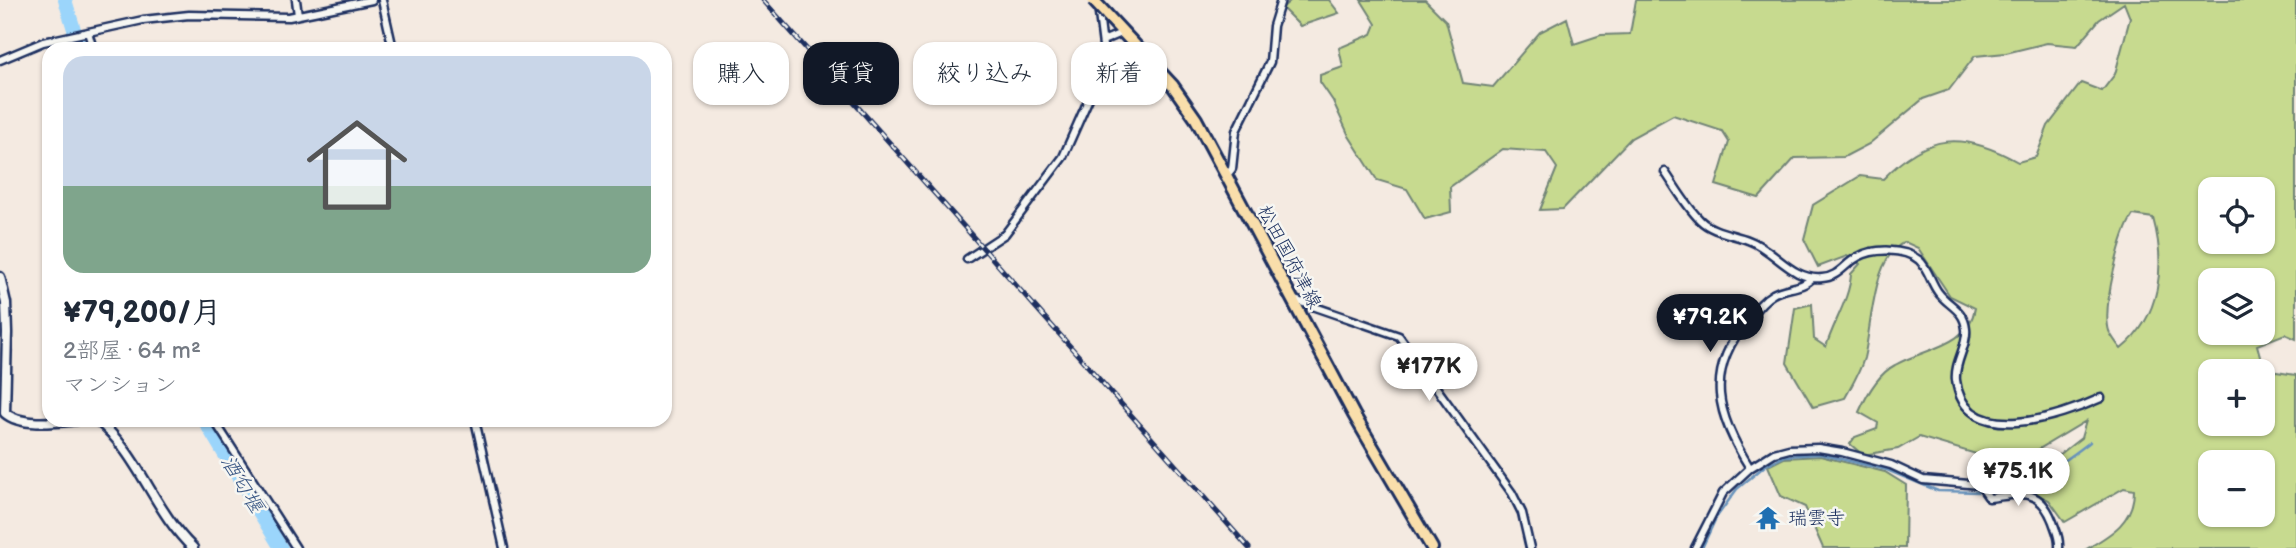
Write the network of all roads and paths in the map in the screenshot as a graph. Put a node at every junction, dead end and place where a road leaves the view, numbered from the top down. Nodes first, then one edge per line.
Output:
1 (296, 0) edge
2 (372, 0) edge
3 (382, 0) edge
4 (1096, 0) edge
5 (1281, 0) edge
6 (298, 16) junction
7 (88, 32) junction
8 (1124, 32) junction
9 (1105, 40) junction
10 (47, 42) edge
11 (91, 42) edge
12 (391, 42) edge
13 (42, 43) edge
14 (0, 60) edge
15 (1665, 173) dead end
16 (1226, 176) junction
17 (967, 259) dead end
18 (0, 277) edge
19 (1812, 278) junction
20 (1292, 299) junction
21 (2101, 398) dead end
22 (42, 421) edge
23 (105, 427) edge
24 (218, 427) edge
25 (477, 427) edge
26 (1749, 468) junction
27 (194, 548) edge
28 (296, 548) edge
29 (504, 548) edge
30 (1432, 548) edge
31 (1530, 548) edge
32 (1695, 548) edge
33 (2059, 548) edge

1 - 6 street
2 - 6 street
3 - 12 street
4 - 8 main road, 松田国府津線, bridge
4 - 9 street
5 - 16 street
6 - 7 street
7 - 10 street
7 - 11 street
8 - 9 street
8 - 16 main road, 松田国府津線
9 - 17 street
13 - 14 street
15 - 19 street
16 - 20 main road, 松田国府津線
18 - 22 street
19 - 21 street
19 - 26 street
20 - 30 main road, 松田国府津線
20 - 31 street
23 - 27 street
24 - 28 street
25 - 29 street
26 - 32 street
26 - 33 street

